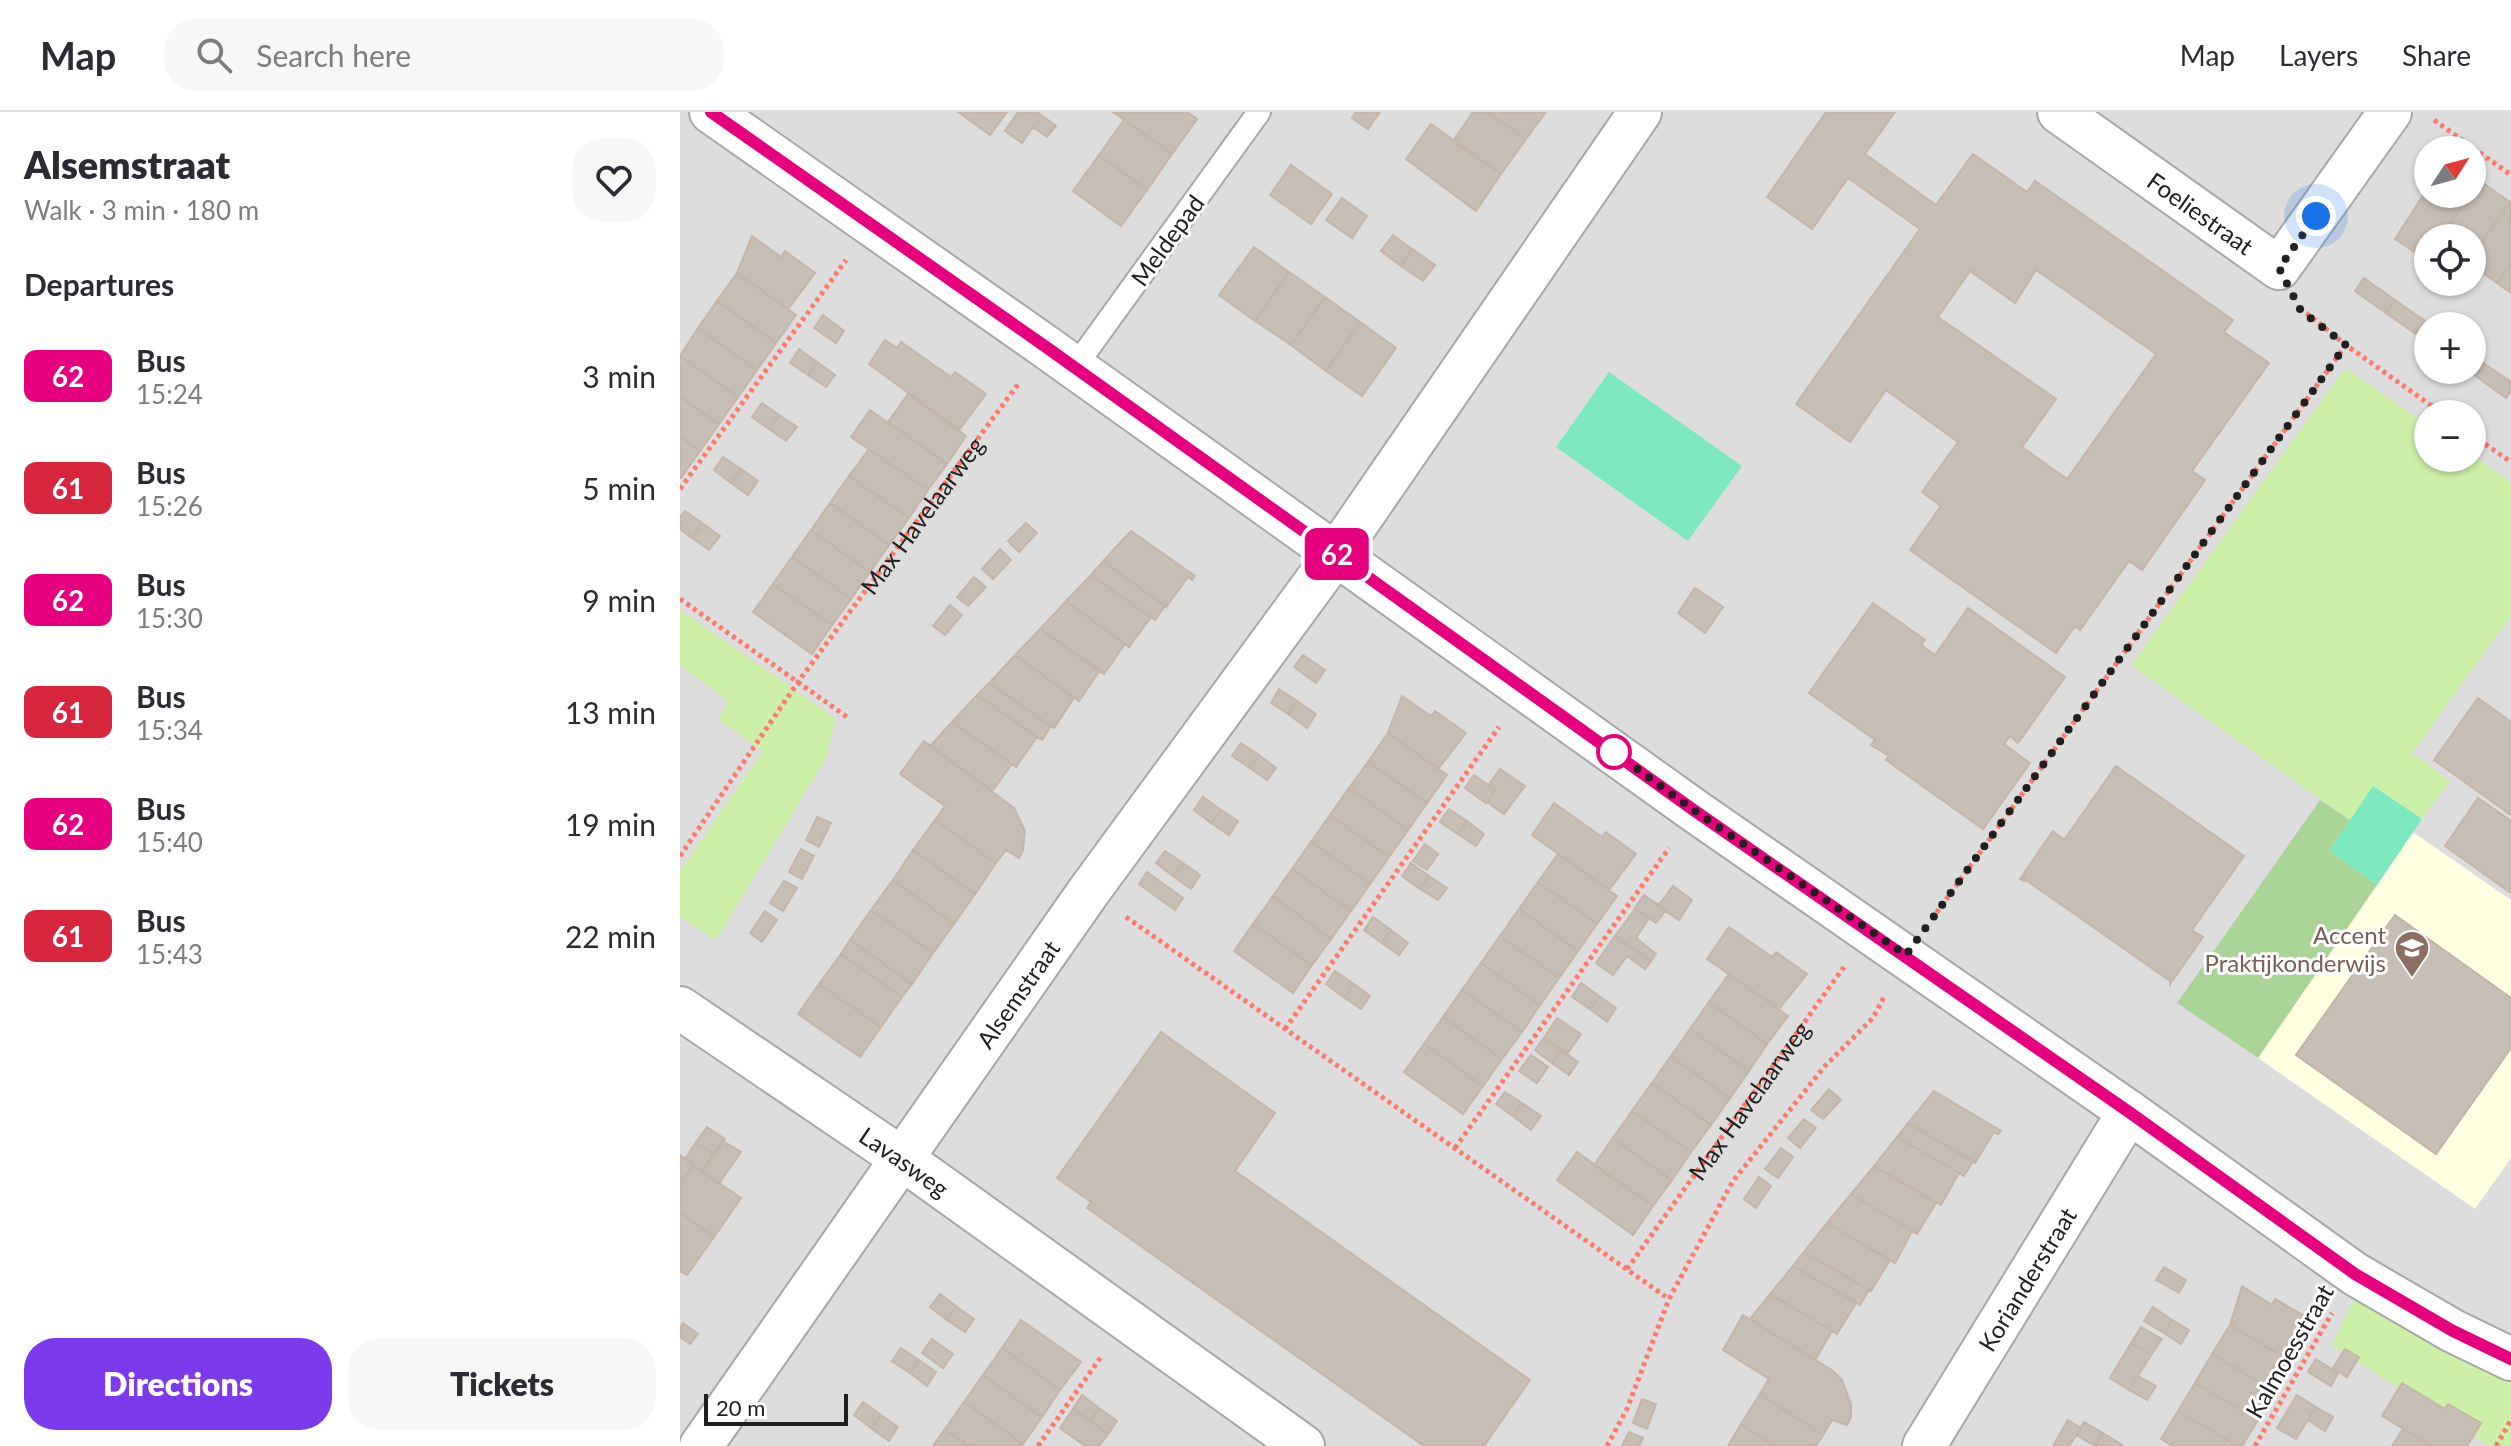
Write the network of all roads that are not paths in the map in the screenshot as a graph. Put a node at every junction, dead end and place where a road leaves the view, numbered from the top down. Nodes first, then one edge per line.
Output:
1 (711, 112) edge
2 (1259, 112) edge
3 (1640, 112) edge
4 (2059, 112) edge
5 (2390, 112) edge
6 (1060, 358) junction
7 (1336, 554) junction
8 (680, 1008) edge
9 (2129, 1112) junction
10 (901, 1158) junction
11 (2511, 1359) edge
12 (701, 1446) edge
13 (1303, 1446) edge
14 (1924, 1446) edge

1 - 6 street
2 - 6 lane, Meldepad
3 - 7 street, Alsemstraat
4 - 5 street, Foeliestraat
6 - 7 street
7 - 9 street
7 - 10 street, Alsemstraat
8 - 10 street, Lavasweg
9 - 11 street
9 - 14 street, Korianderstraat
10 - 12 street, Alsemstraat
10 - 13 street, Lavasweg

